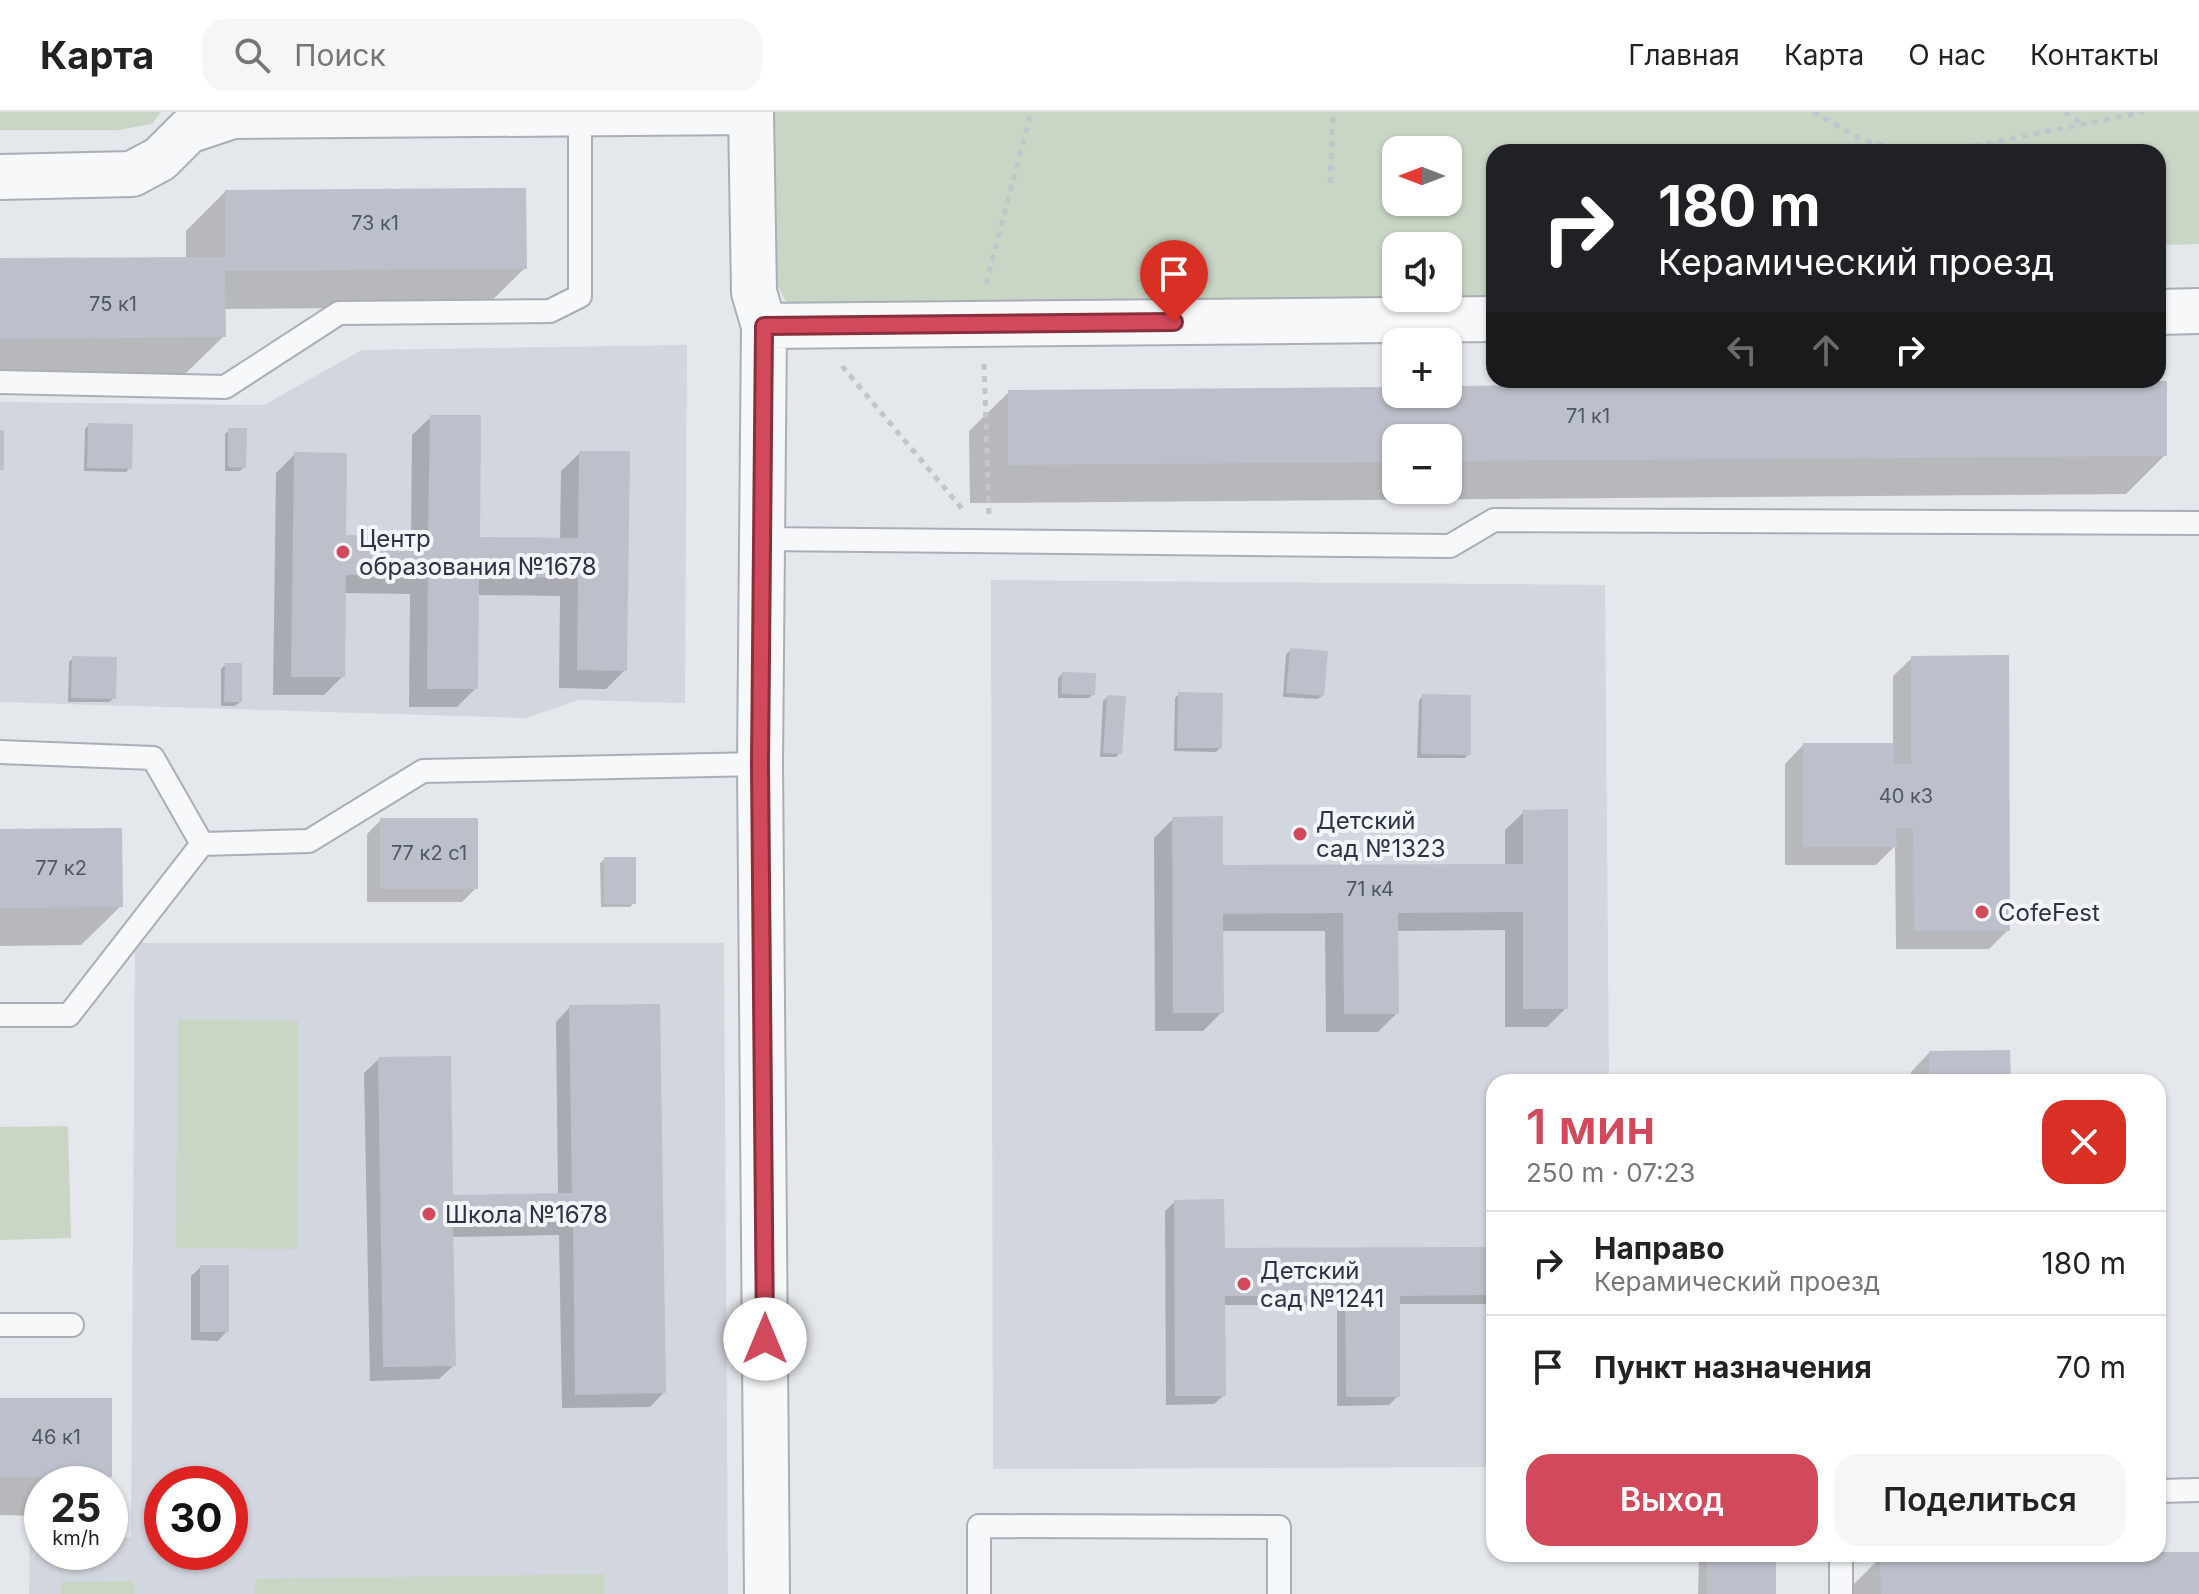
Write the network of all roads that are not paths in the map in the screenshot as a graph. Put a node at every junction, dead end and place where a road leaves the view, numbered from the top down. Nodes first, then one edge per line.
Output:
1 (751, 112) edge
2 (580, 114) edge
3 (0, 177) edge
4 (2199, 311) edge
5 (2166, 312) edge
6 (1486, 319) edge
7 (764, 326) junction
8 (0, 382) edge
9 (2199, 523) edge
10 (762, 539) junction
11 (0, 752) edge
12 (760, 764) junction
13 (202, 844) junction
14 (0, 1015) edge
15 (0, 1325) edge
16 (72, 1325) dead end
17 (2199, 1490) edge
18 (2166, 1491) edge
19 (1841, 1562) edge
20 (767, 1594) edge
21 (979, 1594) edge
22 (1279, 1594) edge
23 (1841, 1594) edge

1 - 2 street
1 - 7 street
2 - 3 street
2 - 8 lane
4 - 5 street
6 - 7 street
7 - 10 street
9 - 10 lane
10 - 12 street
11 - 13 lane
12 - 13 lane
12 - 20 street
13 - 14 lane
15 - 16 lane
17 - 18 lane
19 - 23 lane
21 - 22 lane

